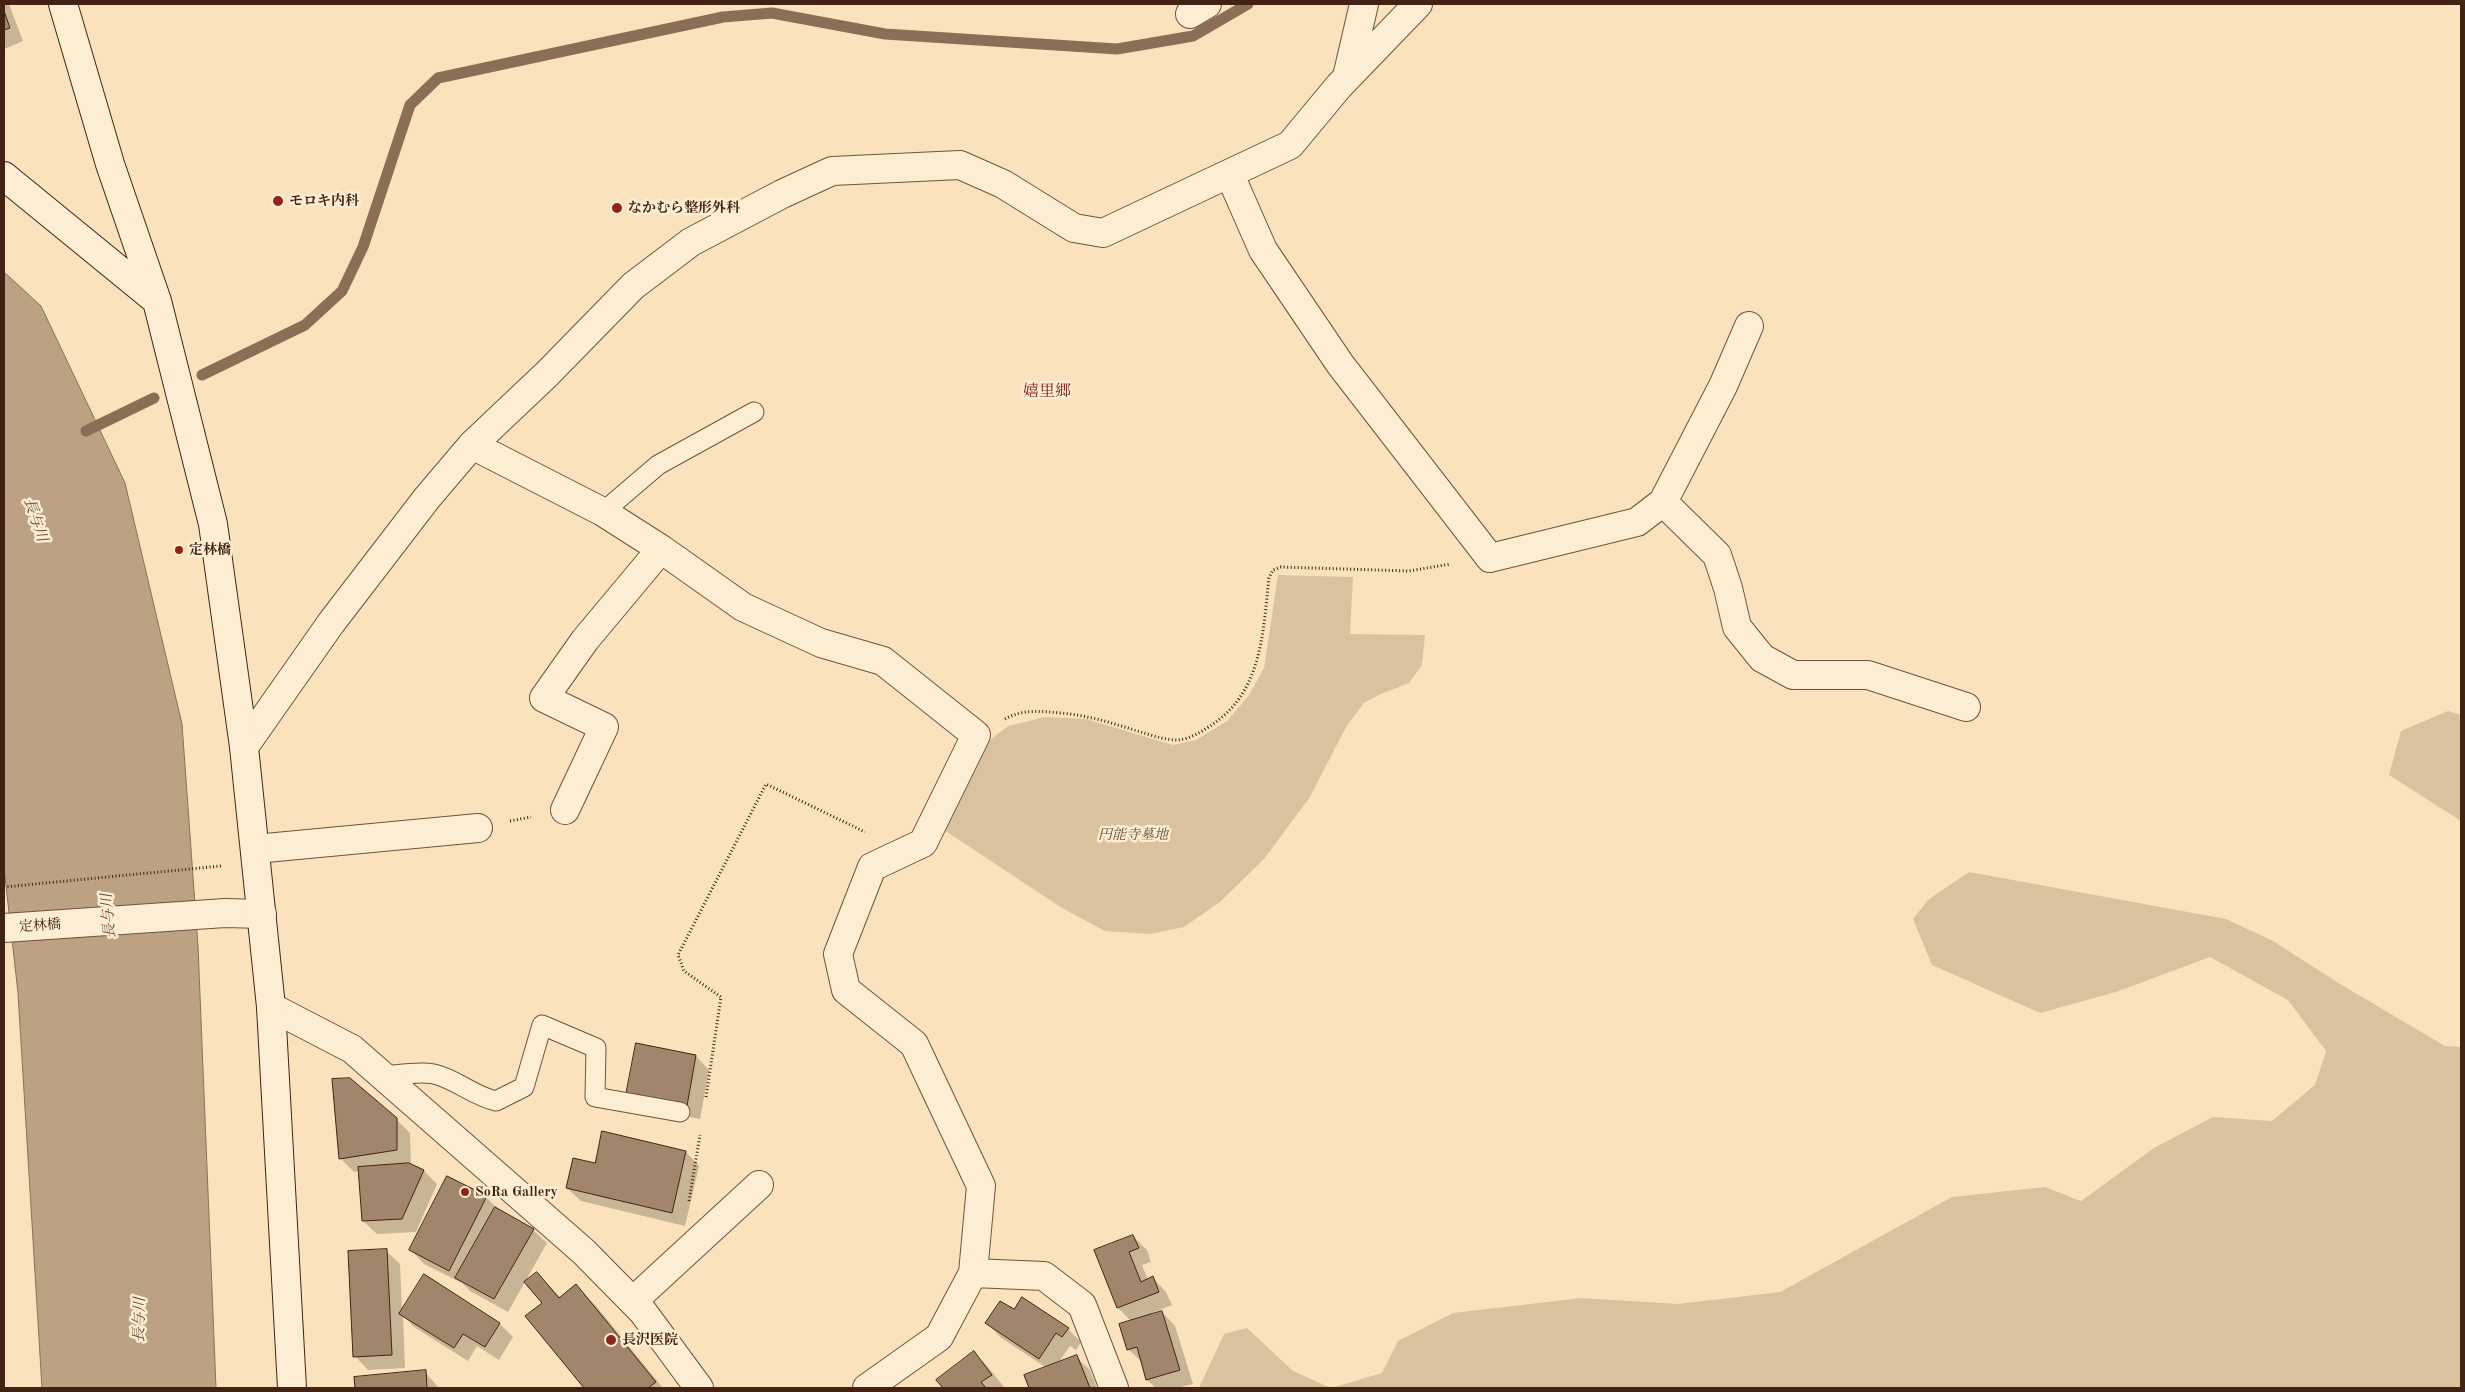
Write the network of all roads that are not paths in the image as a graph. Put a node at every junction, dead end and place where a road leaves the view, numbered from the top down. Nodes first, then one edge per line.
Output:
1 (1364, 4) edge
2 (1418, 4) edge
3 (69, 7) edge
4 (1346, 79) junction
5 (1230, 175) junction
6 (4, 176) edge
7 (157, 301) junction
8 (1749, 326) dead end
9 (754, 412) dead end
10 (472, 445) junction
11 (1663, 502) junction
12 (603, 512) junction
13 (661, 549) junction
14 (1966, 708) dead end
15 (244, 747) junction
16 (564, 810) road end
17 (478, 828) road end
18 (256, 856) junction
19 (262, 914) junction
20 (4, 928) edge
21 (271, 1007) junction
22 (382, 1076) junction
23 (680, 1112) dead end
24 (759, 1185) dead end
25 (973, 1274) junction
26 (633, 1301) junction
27 (292, 1388) edge
28 (699, 1388) edge
29 (867, 1388) edge
30 (1114, 1388) edge

1 - 4 street
2 - 4 street
3 - 7 street
4 - 5 street
5 - 10 street
5 - 11 street
6 - 7 street
7 - 15 street
8 - 11 street
9 - 12 lane
10 - 12 street
10 - 15 street
11 - 14 street
12 - 13 street
13 - 16 street
13 - 25 street
15 - 18 street
17 - 18 street
18 - 19 street
19 - 20 street, 定林橋
19 - 21 street
21 - 22 street
21 - 27 street
22 - 23 lane
22 - 26 street
24 - 26 street
25 - 29 street
25 - 30 street
26 - 28 street

